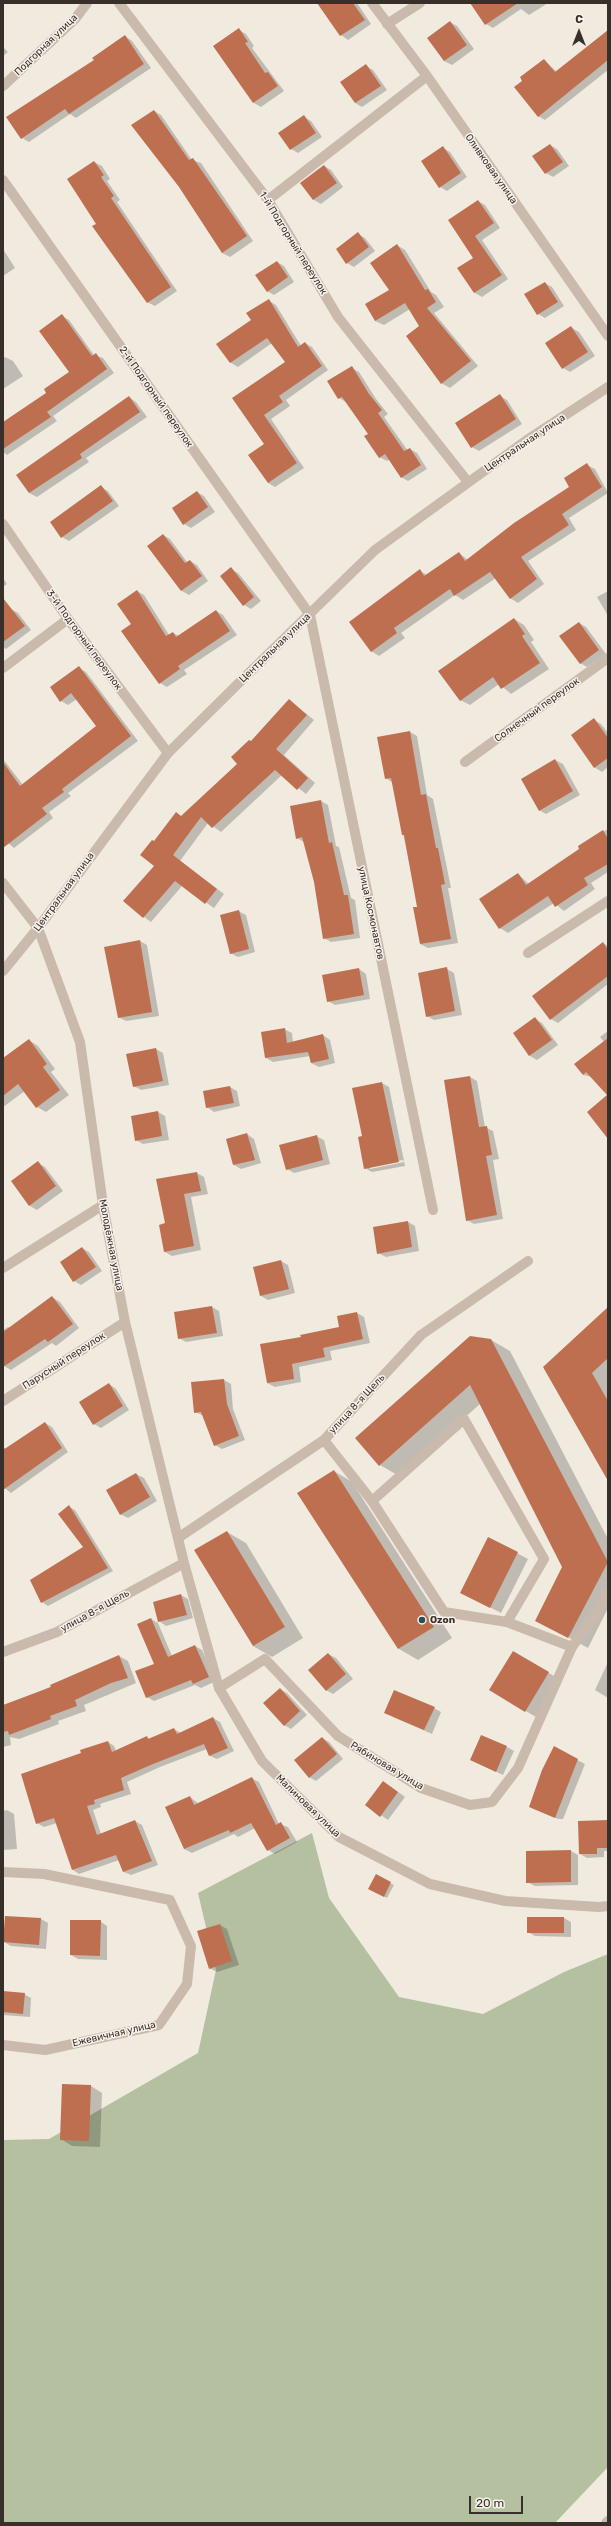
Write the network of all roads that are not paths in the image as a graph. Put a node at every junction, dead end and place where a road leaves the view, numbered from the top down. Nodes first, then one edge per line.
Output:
1 (87, 3) edge
2 (119, 3) edge
3 (372, 3) edge
4 (420, 3) edge
5 (387, 24) junction
6 (427, 76) junction
7 (3, 86) edge
8 (3, 180) edge
9 (268, 200) junction
10 (608, 336) edge
11 (608, 387) edge
12 (468, 482) junction
13 (3, 524) edge
14 (310, 615) junction
15 (68, 619) junction
16 (608, 658) edge
17 (3, 668) edge
18 (168, 753) junction
19 (465, 762) dead end
20 (3, 883) edge
21 (608, 901) edge
22 (38, 928) junction
23 (528, 953) dead end
24 (3, 970) edge
25 (103, 1205) junction
26 (433, 1210) dead end
27 (528, 1261) dead end
28 (3, 1268) edge
29 (125, 1322) junction
30 (3, 1401) edge
31 (324, 1440) junction
32 (372, 1501) junction
33 (178, 1538) junction
34 (184, 1563) junction
35 (608, 1592) edge
36 (507, 1622) junction
37 (572, 1647) junction
38 (3, 1652) edge
39 (219, 1688) junction
40 (3, 1872) edge
41 (608, 1906) edge
42 (3, 2045) edge

1 - 7 street, Подгорная улица
2 - 9 street, 1-й Подгорный переулок
3 - 5 street, Оливковая улица
4 - 5 street
5 - 6 street, Оливковая улица
6 - 9 street
6 - 10 street, Оливковая улица
8 - 14 street, 2-й Подгорный переулок
9 - 12 street, 1-й Подгорный переулок
11 - 12 street, Центральная улица
12 - 14 street, Центральная улица
13 - 15 street, 3-й Подгорный переулок
14 - 18 street, Центральная улица
14 - 26 street, улица Космонавтов
15 - 17 street
15 - 18 street, 3-й Подгорный переулок
16 - 19 street, Солнечный переулок
18 - 22 street, Центральная улица
20 - 22 street, Молодёжная улица
21 - 23 street
22 - 24 street, Центральная улица
22 - 25 street, Молодёжная улица
25 - 28 street
25 - 29 street, Молодёжная улица
27 - 31 street, улица 8-я Щель
29 - 30 street, Парусный переулок
29 - 33 street, Молодёжная улица
31 - 32 street
31 - 33 street, улица 8-я Щель
32 - 36 street
32 - 36 street
33 - 34 street, Молодёжная улица
34 - 38 street, улица 8-я Щель
34 - 39 street, Малиновая улица
35 - 37 street, Рябиновая улица
36 - 37 street
37 - 39 street, Рябиновая улица
39 - 41 street, Малиновая улица
40 - 42 street, Ежевичная улица

